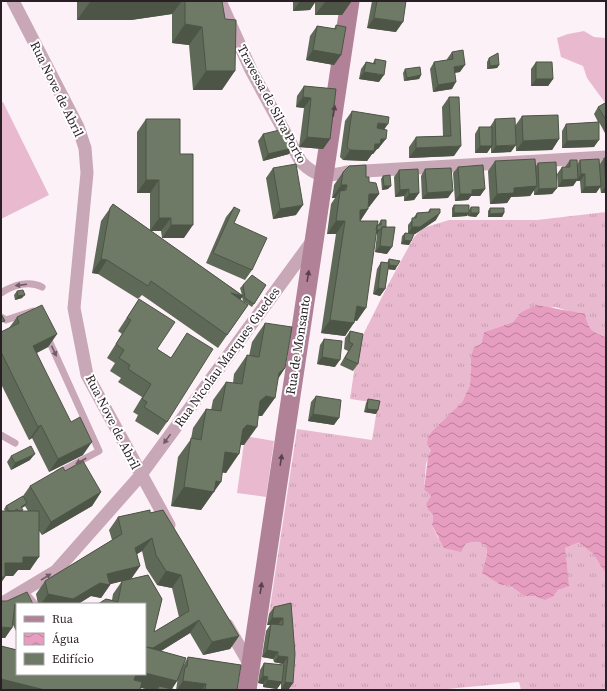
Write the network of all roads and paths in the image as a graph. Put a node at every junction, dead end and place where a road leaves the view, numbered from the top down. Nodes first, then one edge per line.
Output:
1 (12, 1) edge
2 (220, 1) edge
3 (350, 1) edge
4 (606, 157) edge
5 (323, 177) junction
6 (314, 238) junction
7 (42, 287) dead end
8 (1, 293) edge
9 (1, 317) edge
10 (38, 317) edge
11 (44, 332) edge
12 (1, 435) edge
13 (15, 443) dead end
14 (53, 476) edge
15 (140, 476) junction
16 (175, 536) edge
17 (24, 590) junction
18 (34, 603) edge
19 (1, 604) edge
20 (222, 617) edge
21 (250, 665) junction
22 (247, 690) edge

1 - 15 street, Rua Nove de Abril
2 - 5 street, Travessa de Silva Porto
5 -> 3 street, Rua de Monsanto
4 - 5 street
5 - 6 street, Rua de Monsanto
6 -> 15 street, Rua Nicolau Marques Guedes
21 -> 6 street, Rua de Monsanto
7 -> 8 lane
9 - 10 lane
11 -> 14 lane
12 - 13 lane
15 - 16 street, Rua Nove de Abril
17 -> 15 street, Rua Nicolau Marques Guedes
17 - 18 lane
17 - 19 street, Rua Nicolau Marques Guedes
20 - 21 street
21 - 22 street, Rua de Monsanto

